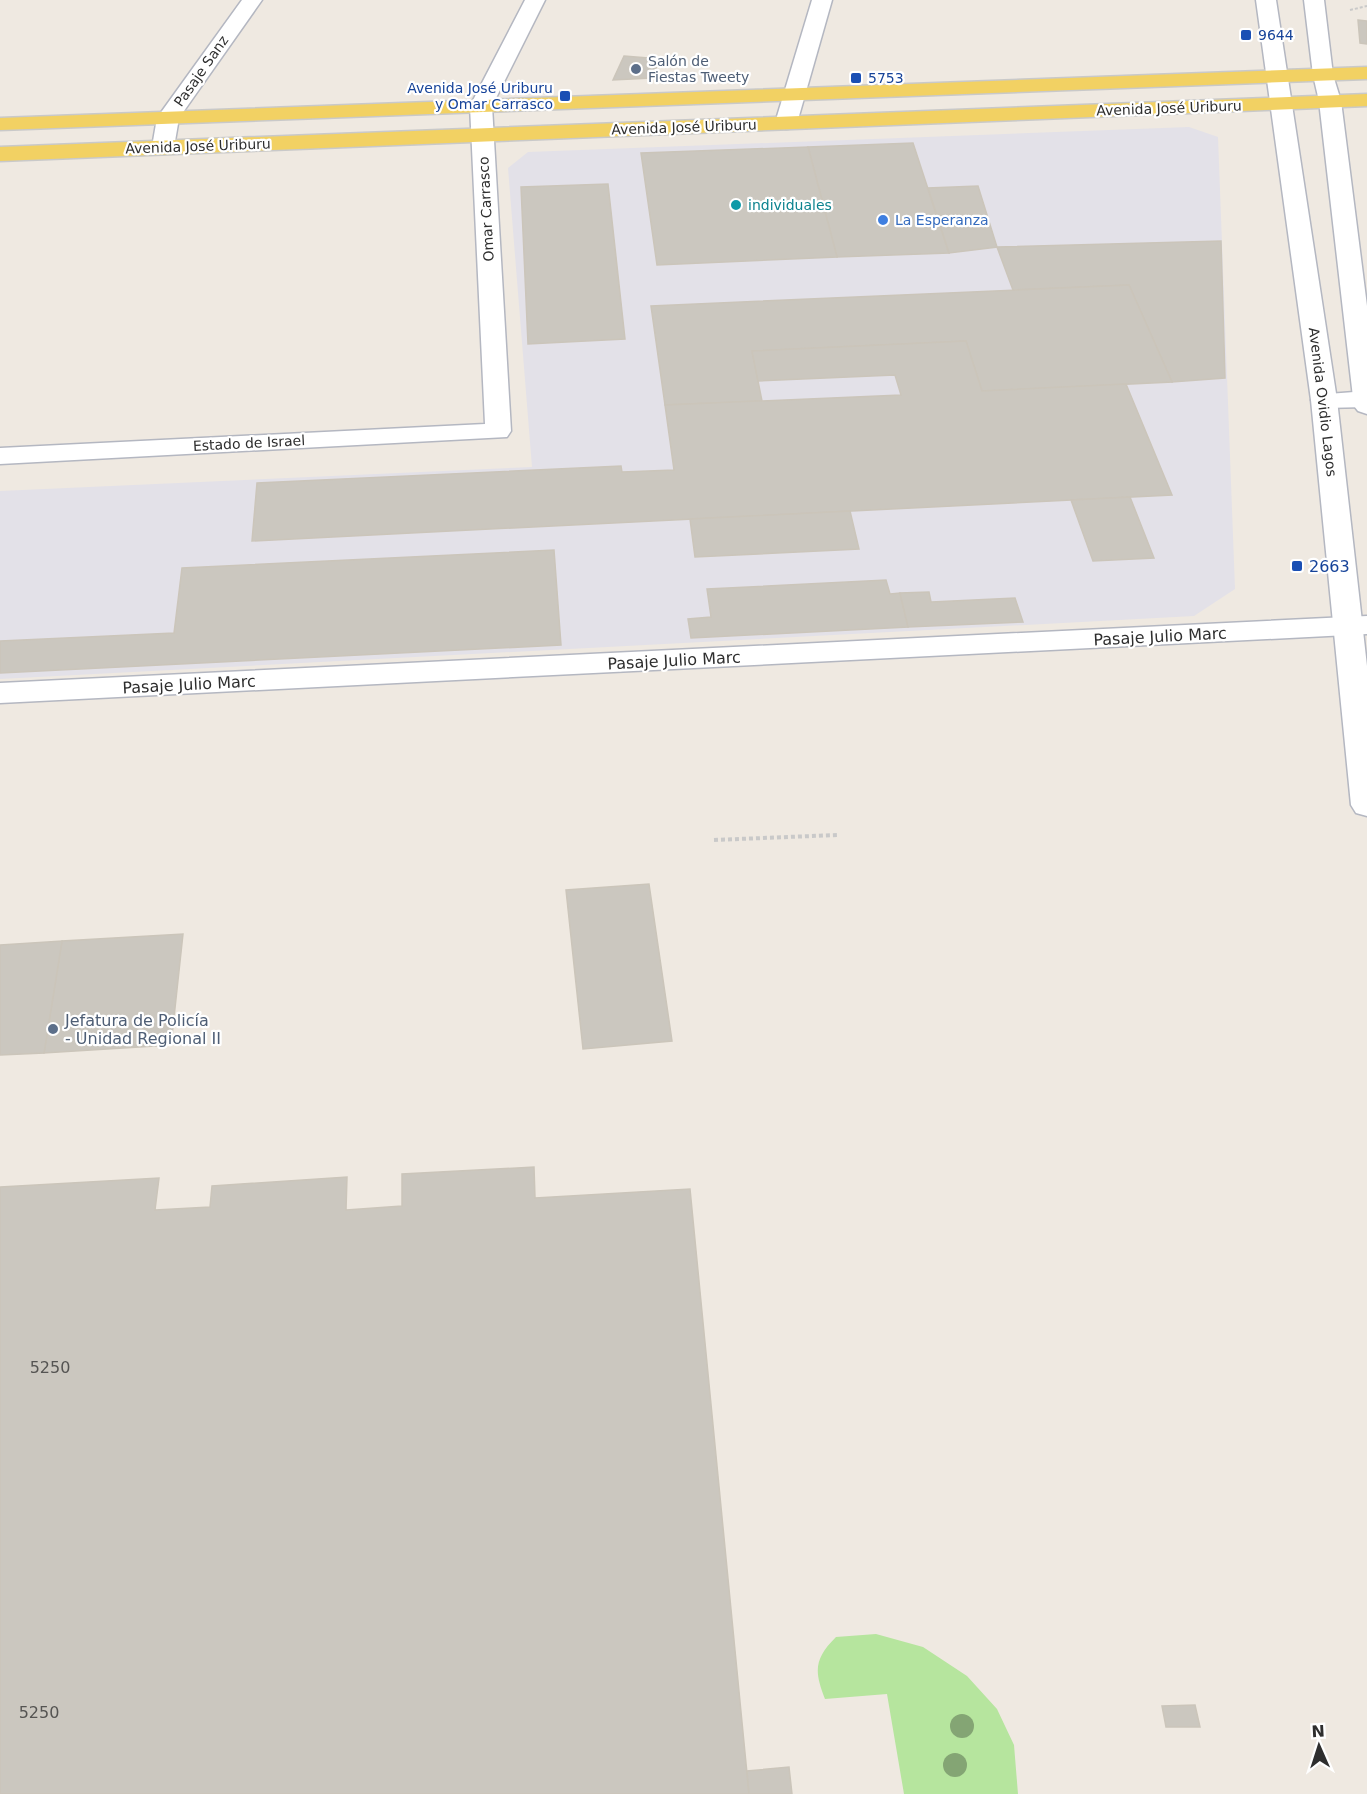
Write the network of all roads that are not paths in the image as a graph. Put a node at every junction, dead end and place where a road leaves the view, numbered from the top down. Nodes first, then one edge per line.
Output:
1 (252, 0) edge
2 (535, 0) edge
3 (822, 0) edge
4 (1266, 0) edge
5 (1314, 0) edge
6 (1367, 73) edge
7 (1323, 75) junction
8 (1277, 77) junction
9 (793, 95) junction
10 (1367, 100) edge
11 (1330, 101) junction
12 (1280, 103) junction
13 (481, 106) junction
14 (168, 118) junction
15 (786, 123) junction
16 (0, 124) edge
17 (482, 135) junction
18 (162, 147) junction
19 (0, 154) edge
20 (1324, 400) junction
21 (1367, 402) edge
22 (498, 431) joint
23 (0, 456) edge
24 (1358, 626) edge
25 (0, 693) edge
26 (1367, 806) edge

1 - 14 street, Pasaje Sanz
2 - 13 street, Omar Carrasco
3 - 9 street
4 - 8 street, Avenida Ovidio Lagos
5 - 7 street
6 - 7 main road, Avenida José Uriburu
7 - 8 main road, Avenida José Uriburu
7 - 11 street
8 - 9 main road, Avenida José Uriburu
8 - 12 street, Avenida Ovidio Lagos
9 - 13 main road, Avenida José Uriburu
9 - 15 street
10 - 11 main road, Avenida José Uriburu
11 - 12 main road, Avenida José Uriburu
11 - 21 street
12 - 15 main road, Avenida José Uriburu
12 - 20 street, Avenida Ovidio Lagos
13 - 14 main road, Avenida José Uriburu
13 - 17 street, Omar Carrasco
14 - 16 main road, Avenida José Uriburu
14 - 18 street, Pasaje Sanz
15 - 17 main road, Avenida José Uriburu
17 - 18 main road, Avenida José Uriburu
17 - 22 street, Omar Carrasco
18 - 19 main road, Avenida José Uriburu
20 - 21 street
20 - 24 street, Avenida Ovidio Lagos
22 - 23 street, Estado de Israel
24 - 25 street, Pasaje Julio Marc
24 - 26 street, Avenida Ovidio Lagos

